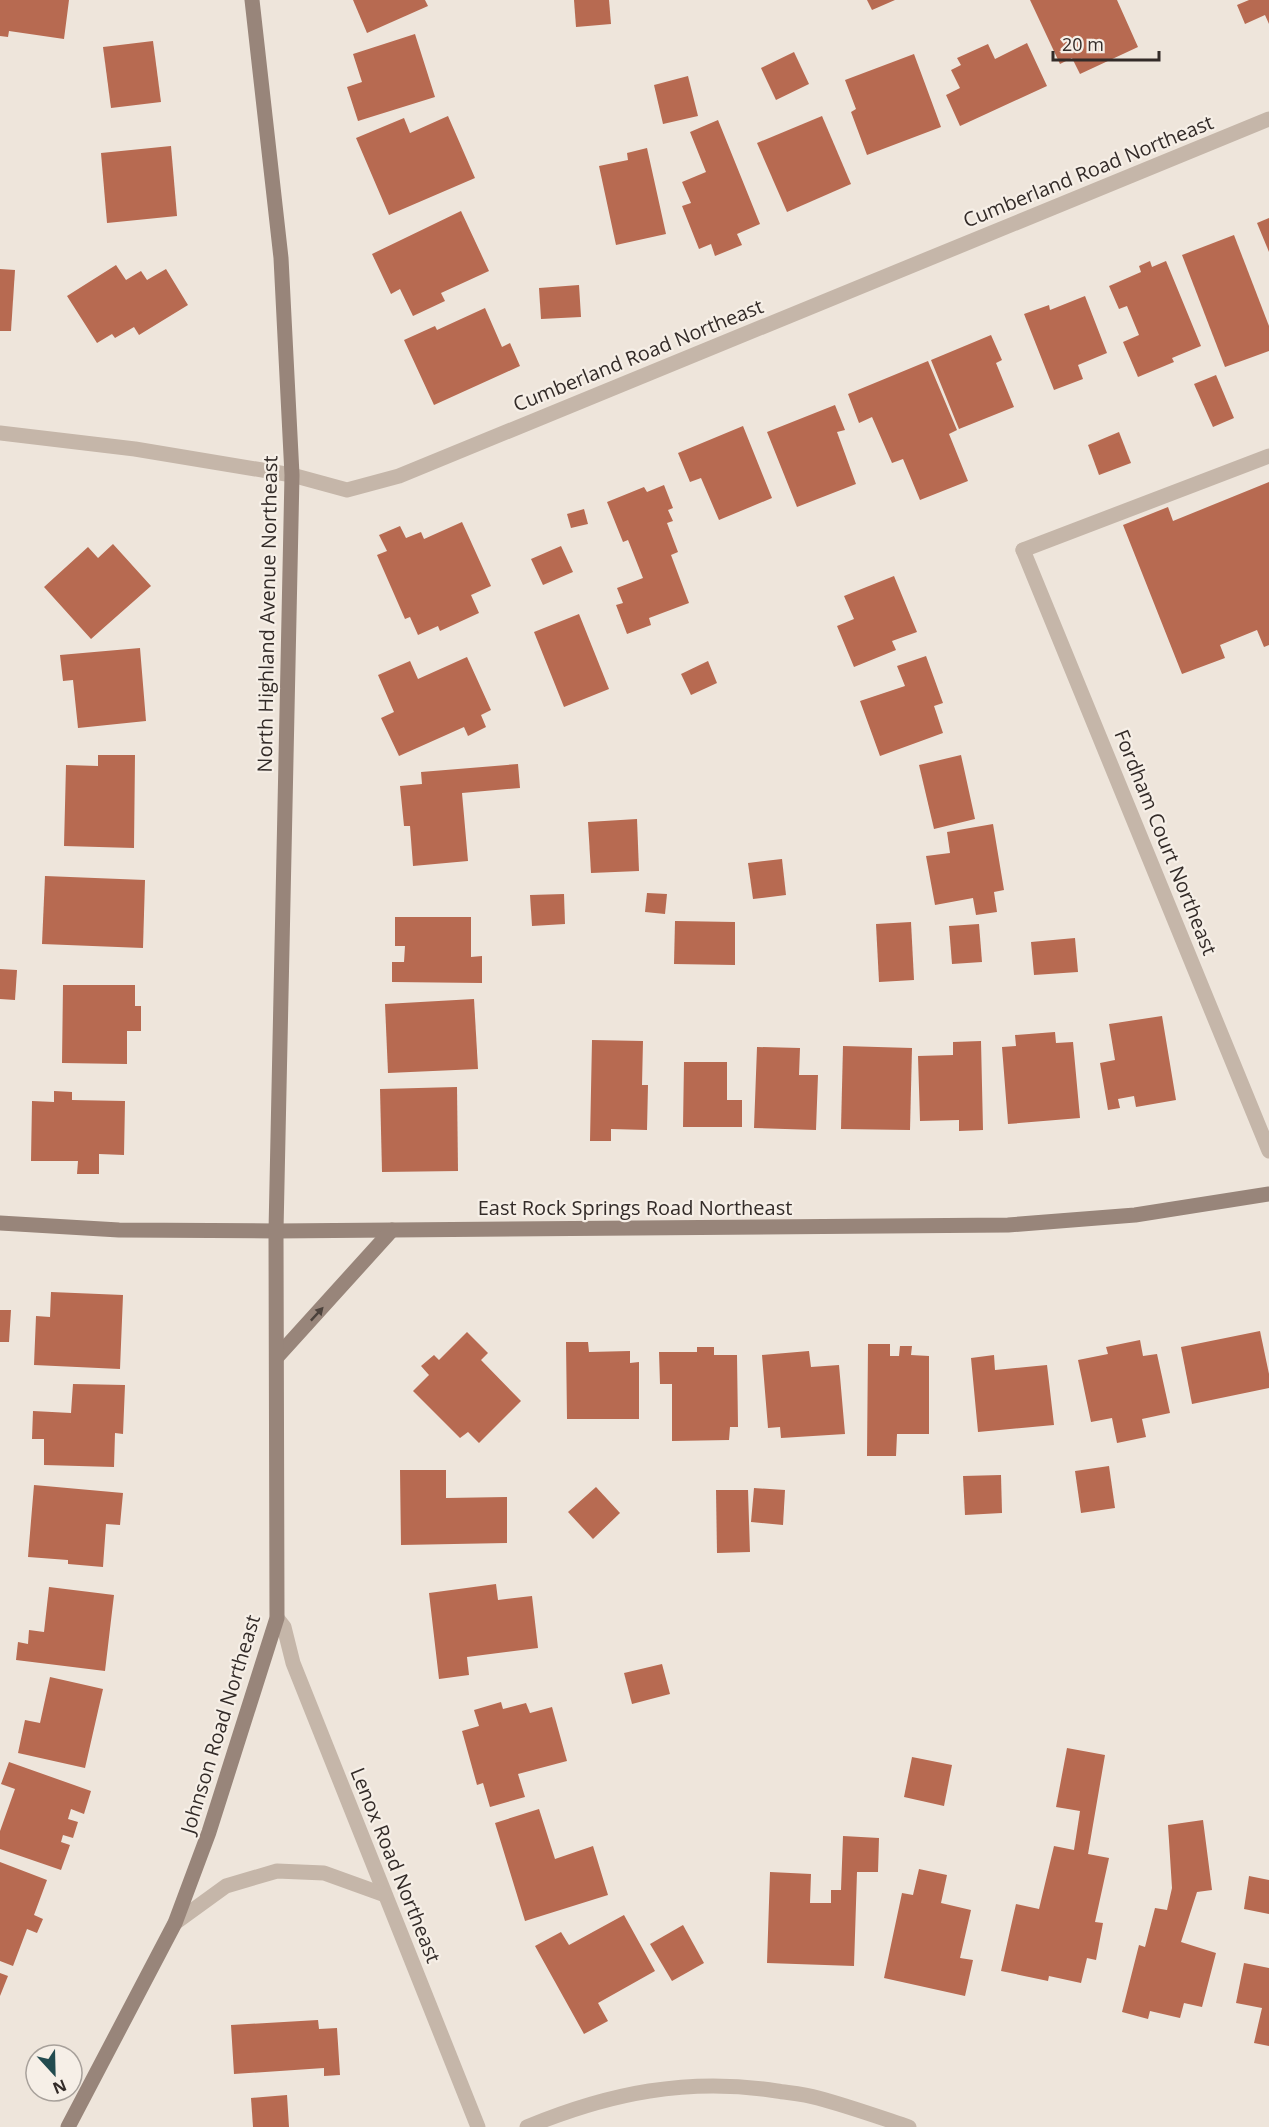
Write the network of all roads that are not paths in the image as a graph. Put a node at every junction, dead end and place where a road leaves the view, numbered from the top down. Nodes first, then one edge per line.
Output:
1 (252, 0) edge
2 (1269, 120) edge
3 (0, 433) edge
4 (1269, 456) edge
5 (292, 475) junction
6 (1269, 1151) edge
7 (1269, 1194) edge
8 (0, 1223) edge
9 (392, 1230) junction
10 (276, 1231) junction
11 (278, 1357) junction
12 (277, 1618) junction
13 (385, 1895) junction
14 (175, 1923) junction
15 (68, 2127) edge
16 (478, 2127) edge
17 (527, 2127) edge
18 (909, 2127) edge

1 - 5 street, North Highland Avenue Northeast
2 - 5 street, Cumberland Road Northeast
3 - 5 street, Cumberland Road Northeast
4 - 6 street, Fordham Court Northeast
5 - 10 street, North Highland Avenue Northeast
7 - 9 street, East Rock Springs Road Northeast
8 - 10 street, East Rock Springs Road Northeast
9 - 10 street, East Rock Springs Road Northeast
11 -> 9 street
10 - 11 street, Johnson Road Northeast
11 - 12 street, Johnson Road Northeast
12 - 13 street, Lenox Road Northeast
12 - 14 street, Johnson Road Northeast
13 - 14 street
13 - 16 street, Lenox Road Northeast
14 - 15 street, Johnson Road Northeast
17 - 18 street

